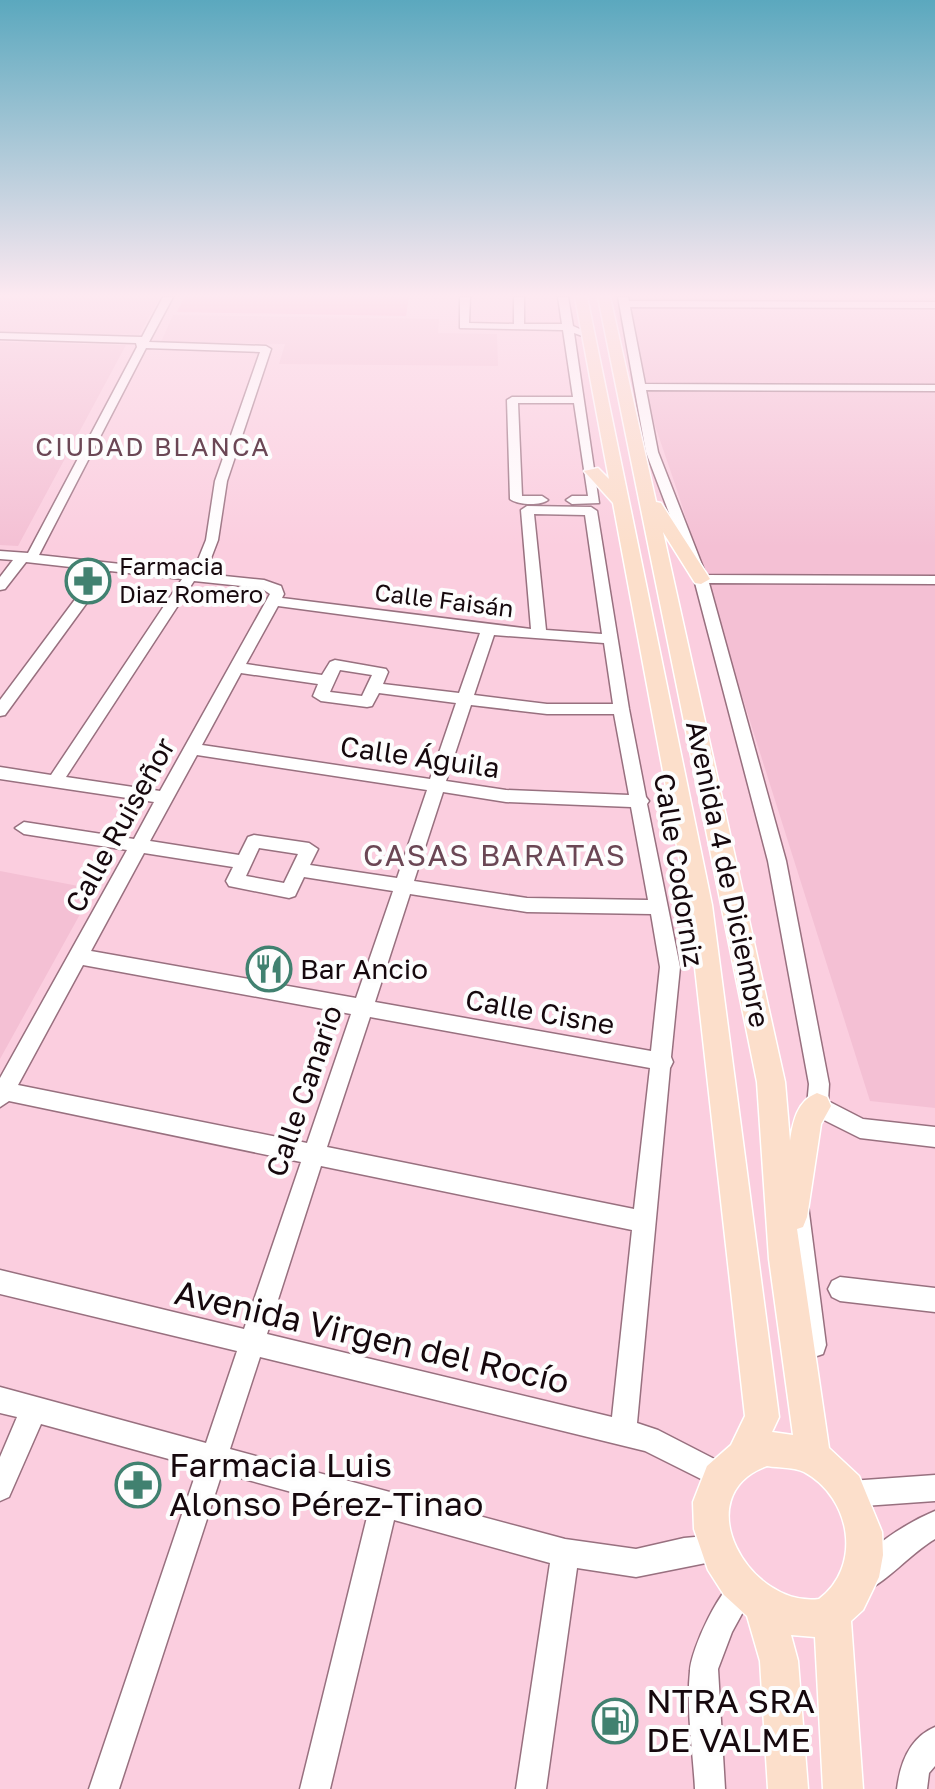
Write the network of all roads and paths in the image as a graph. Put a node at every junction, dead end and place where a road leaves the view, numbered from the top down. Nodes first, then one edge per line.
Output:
1 (121, 380) edge
2 (255, 380) edge
3 (576, 380) edge
4 (601, 380) edge
5 (616, 380) edge
6 (641, 380) edge
7 (642, 387) junction
8 (935, 388) edge
9 (580, 400) junction
10 (592, 471) junction
11 (633, 497) junction
12 (0, 555) edge
13 (28, 556) junction
14 (107, 566) junction
15 (194, 578) junction
16 (701, 579) junction
17 (935, 580) edge
18 (0, 586) edge
19 (274, 601) junction
20 (488, 630) junction
21 (539, 634) junction
22 (611, 639) junction
23 (237, 668) junction
24 (327, 680) junction
25 (374, 688) junction
26 (465, 699) junction
27 (621, 709) junction
28 (0, 711) edge
29 (193, 749) junction
30 (0, 773) edge
31 (55, 781) junction
32 (436, 786) junction
33 (165, 798) junction
34 (641, 801) junction
35 (24, 828) dead end
36 (138, 844) junction
37 (244, 862) junction
38 (299, 870) junction
39 (402, 888) junction
40 (660, 907) junction
41 (77, 956) junction
42 (361, 1008) junction
43 (663, 1062) junction
44 (2, 1094) edge
45 (817, 1106) junction
46 (935, 1137) edge
47 (312, 1156) junction
48 (796, 1194) junction
49 (644, 1222) junction
50 (784, 1259) junction
51 (0, 1282) edge
52 (840, 1289) dead end
53 (935, 1300) edge
54 (249, 1342) junction
55 (814, 1345) dead end
56 (0, 1400) edge
57 (34, 1409) junction
58 (623, 1432) junction
59 (813, 1457) junction
60 (214, 1458) junction
61 (733, 1464) junction
62 (0, 1488) edge
63 (935, 1488) edge
64 (850, 1494) junction
65 (384, 1504) junction
66 (935, 1524) edge
67 (716, 1549) junction
68 (565, 1553) junction
69 (859, 1582) junction
70 (753, 1599) junction
71 (832, 1612) junction
72 (935, 1742) edge
73 (104, 1789) edge
74 (315, 1789) edge
75 (531, 1789) edge
76 (710, 1789) edge
77 (788, 1789) edge
78 (843, 1789) edge
79 (912, 1789) edge

1 - 13 street
2 - 15 street
3 - 9 street
4 - 11 main road, Avenida 4 de Diciembre
5 - 11 main road, Avenida 4 de Diciembre
6 - 7 street
7 - 8 street
7 - 16 street
9 - 10 street
9 - 10 street
10 - 11 main road
11 - 16 main road
11 - 50 main road, Avenida 4 de Diciembre
11 - 61 main road, Avenida 4 de Diciembre
12 - 13 street
13 - 14 street
13 - 18 street
14 - 15 street
14 - 28 street
15 - 19 street
15 - 31 street
16 - 17 street
16 - 45 street
19 - 20 street, Calle Faisán
19 - 23 street, Calle Ruiseñor
20 - 21 street, Calle Faisán
20 - 26 street, Calle Canario
21 - 22 street, Calle Faisán
21 - 22 street, Calle Codorniz
22 - 27 street, Calle Codorniz
23 - 24 street
23 - 29 street, Calle Ruiseñor
24 - 25 street
24 - 25 street
25 - 26 street
26 - 27 street
26 - 32 street, Calle Canario
27 - 34 street, Calle Codorniz
29 - 32 street, Calle Águila
29 - 33 street, Calle Ruiseñor
30 - 31 street
31 - 33 street
32 - 34 street, Calle Águila
32 - 39 street, Calle Canario
33 - 36 street, Calle Ruiseñor
34 - 40 street, Calle Codorniz
35 - 36 street
36 - 37 street
36 - 41 street, Calle Ruiseñor
37 - 38 street
37 - 38 street
38 - 39 street
39 - 40 street
39 - 42 street, Calle Canario
40 - 43 street, Calle Codorniz
41 - 42 street, Calle Cisne
41 - 44 street, Calle Ruiseñor
42 - 43 street, Calle Cisne
42 - 47 street, Calle Canario
43 - 49 street, Calle Codorniz
44 - 47 street
45 - 46 street
45 - 48 main road
47 - 49 street
47 - 54 street, Calle Canario
48 - 50 main road
48 - 55 street
49 - 58 street, Calle Codorniz
50 - 59 main road, Avenida 4 de Diciembre
51 - 54 street, Avenida Virgen del Rocío
52 - 53 street
54 - 58 street, Avenida Virgen del Rocío
54 - 60 street, Calle Canario
56 - 57 street
57 - 60 street
57 - 62 street
58 - 61 street, Avenida Virgen del Rocío
59 - 61 main road
59 - 64 main road
60 - 65 street
60 - 73 street, Calle Canario
61 - 67 main road
63 - 64 street
64 - 69 main road
65 - 68 street
65 - 74 street
66 - 69 street
67 - 68 street
67 - 70 main road
68 - 75 street
69 - 71 main road
70 - 71 main road
70 - 76 street
70 - 77 main road
71 - 78 main road
72 - 79 street

